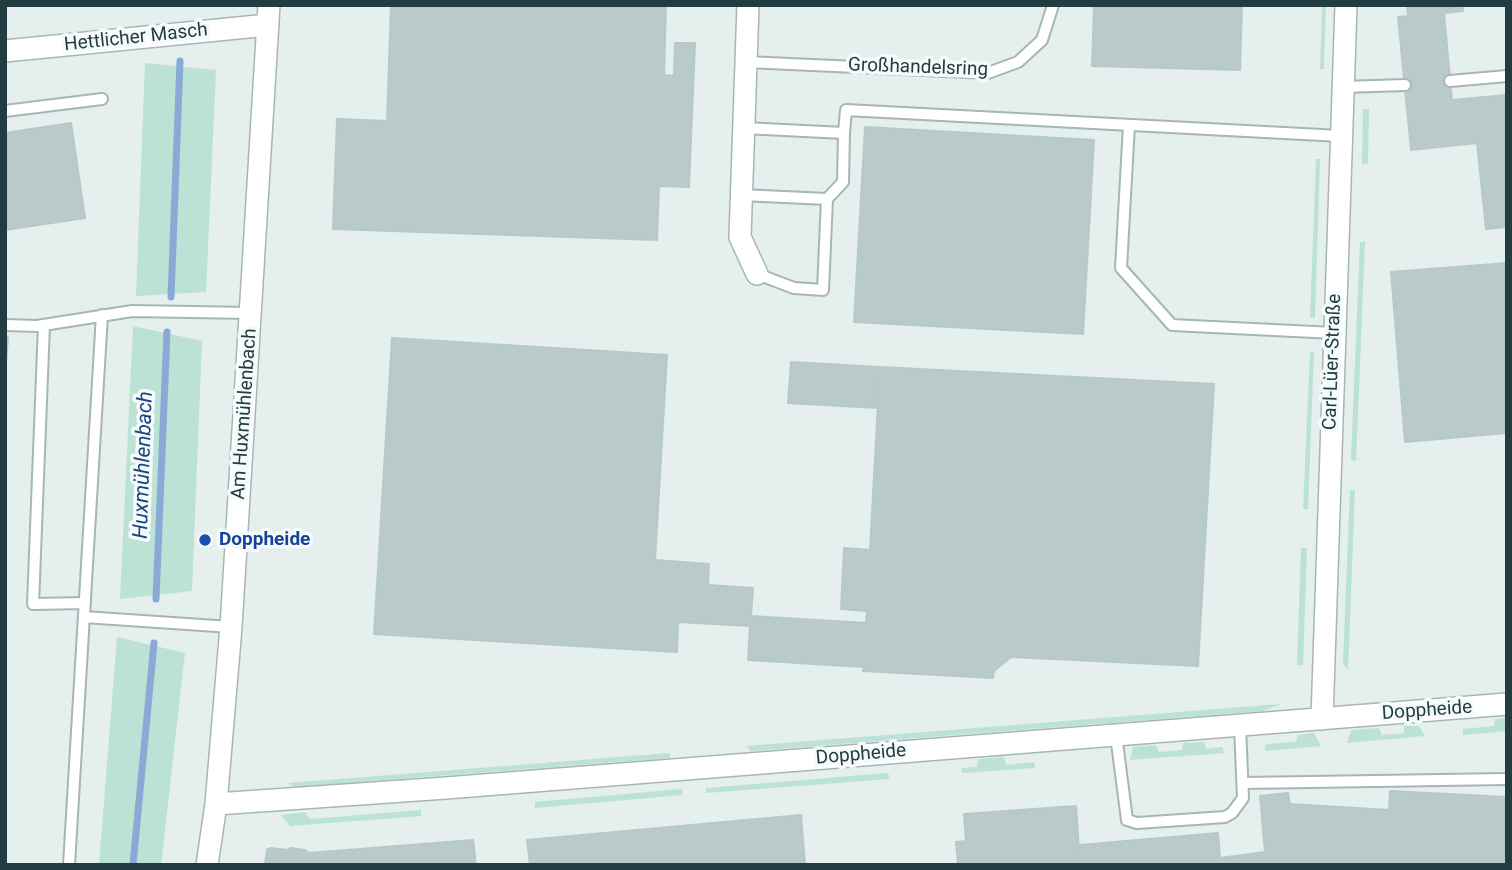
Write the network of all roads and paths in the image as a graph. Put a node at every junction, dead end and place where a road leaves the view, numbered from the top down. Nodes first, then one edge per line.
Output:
1 (748, 5) edge
2 (1053, 5) edge
3 (1346, 5) edge
4 (268, 15) edge
5 (5, 51) edge
6 (746, 62) junction
7 (1507, 76) edge
8 (1450, 81) dead end
9 (1405, 85) dead end
10 (1343, 87) junction
11 (102, 99) dead end
12 (5, 111) edge
13 (1129, 125) junction
14 (744, 128) junction
15 (844, 133) junction
16 (1341, 136) junction
17 (741, 195) junction
18 (827, 199) junction
19 (757, 274) joint
20 (251, 313) junction
21 (102, 316) junction
22 (5, 324) edge
23 (44, 325) junction
24 (1334, 333) junction
25 (85, 603) junction
26 (84, 617) junction
27 (231, 627) junction
28 (1507, 705) edge
29 (1322, 719) junction
30 (1240, 726) junction
31 (1116, 735) junction
32 (1507, 779) edge
33 (1243, 783) junction
34 (216, 804) junction
35 (69, 865) edge
36 (207, 865) edge

1 - 6 street
2 - 6 lane, Großhandelsring
3 - 10 street, Carl-Lüer-Straße
4 - 5 street, Hettlicher Masch
4 - 20 street, Am Huxmühlenbach
6 - 14 street
7 - 8 lane
9 - 10 lane
10 - 16 street, Carl-Lüer-Straße
11 - 12 lane
13 - 15 lane
13 - 16 lane
13 - 24 lane
14 - 15 lane
14 - 17 street
15 - 18 lane
16 - 24 street, Carl-Lüer-Straße
17 - 18 lane
17 - 19 street
18 - 19 lane
20 - 21 lane
20 - 27 street, Am Huxmühlenbach
21 - 23 lane
21 - 25 lane
22 - 23 lane
23 - 25 lane
24 - 29 street, Carl-Lüer-Straße
25 - 26 lane
26 - 27 lane
26 - 35 lane
27 - 34 street, Am Huxmühlenbach
28 - 29 street, Doppheide
29 - 30 street, Doppheide
30 - 31 street, Doppheide
30 - 33 lane
31 - 33 lane
31 - 34 street, Doppheide
32 - 33 lane
34 - 36 street, Am Huxmühlenbach

